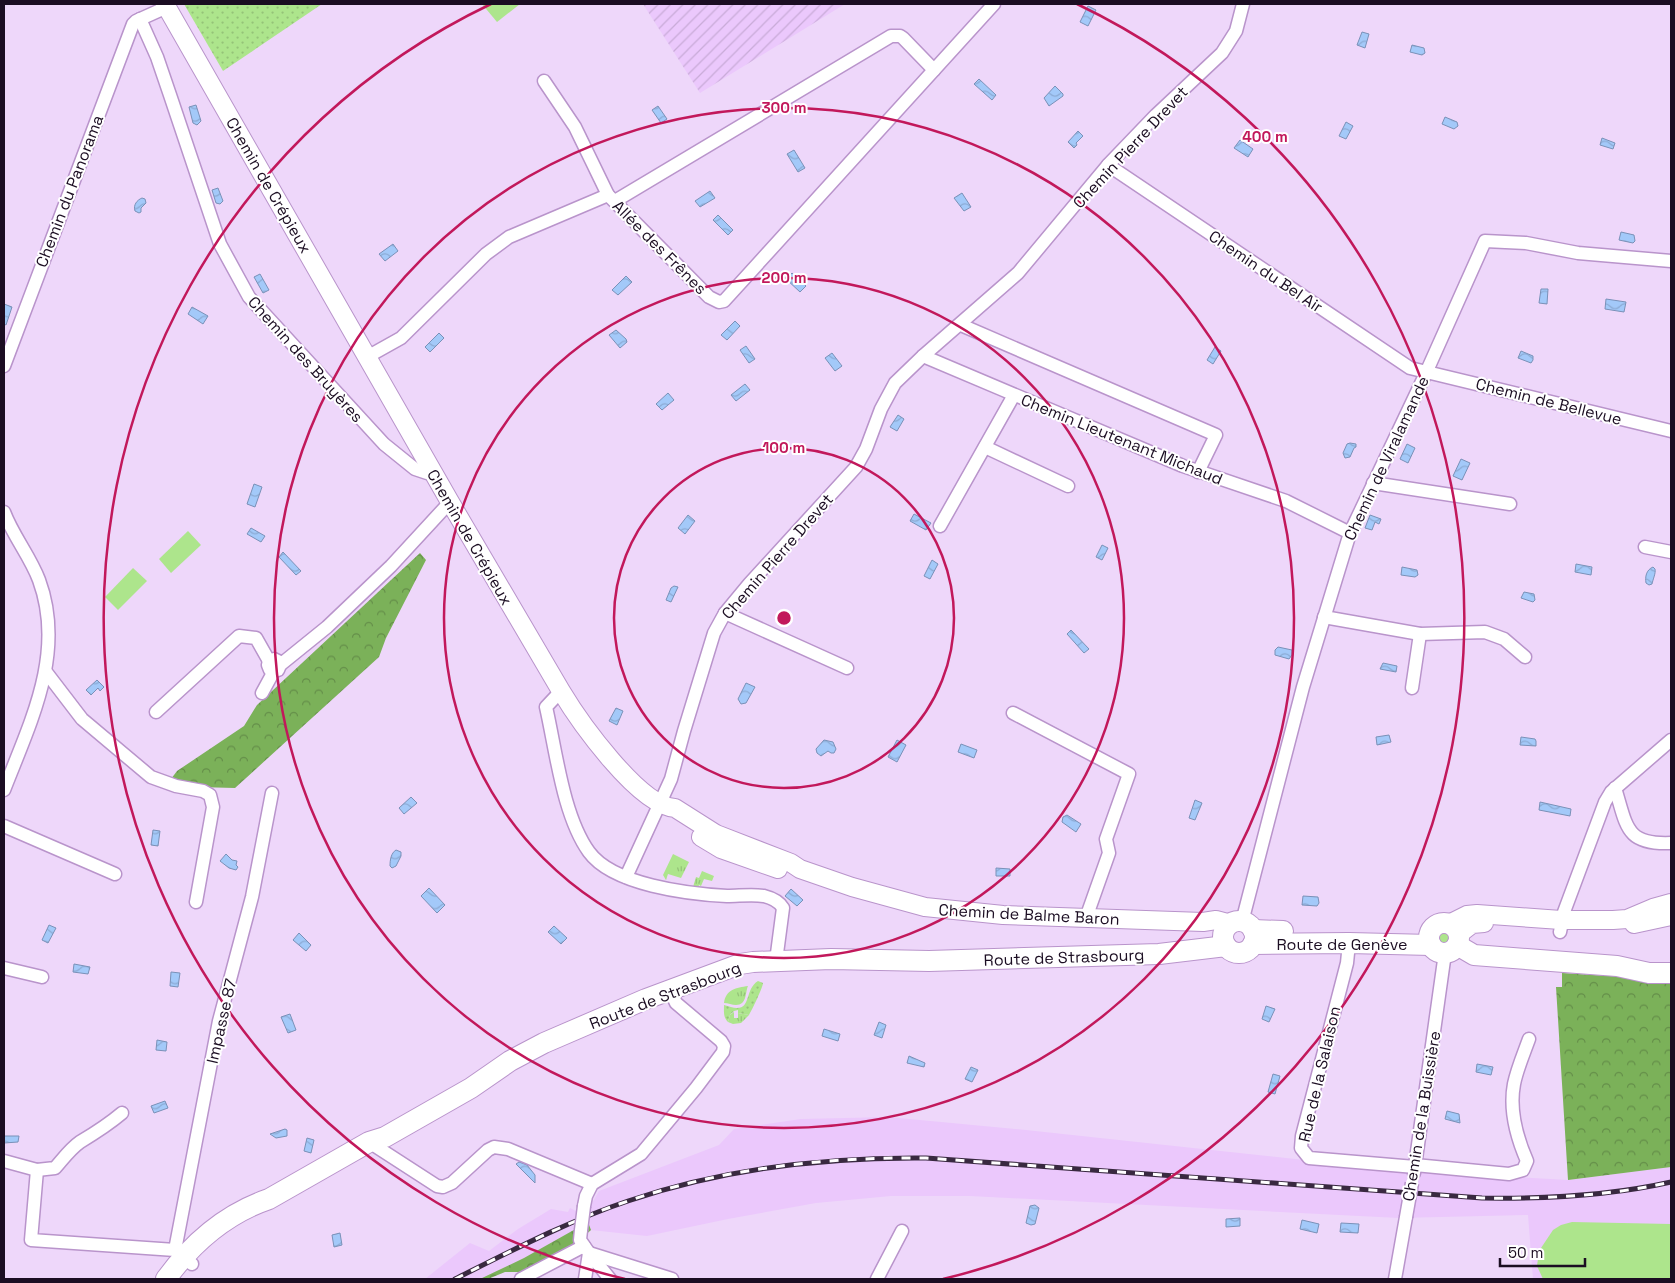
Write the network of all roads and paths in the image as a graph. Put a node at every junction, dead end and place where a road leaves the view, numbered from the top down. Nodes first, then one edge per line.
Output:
1 (994, 4) edge
2 (1243, 4) edge
3 (166, 5) edge
4 (140, 19) junction
5 (934, 70) junction
6 (544, 81) dead end
7 (1108, 165) junction
8 (611, 198) junction
9 (1671, 261) edge
10 (961, 324) junction
11 (923, 356) junction
12 (368, 357) junction
13 (4, 366) edge
14 (1426, 373) junction
15 (1014, 395) junction
16 (1671, 431) edge
17 (985, 447) junction
18 (432, 471) junction
19 (1198, 472) junction
20 (1373, 484) junction
21 (1068, 486) dead end
22 (450, 502) junction
23 (1510, 504) dead end
24 (4, 512) edge
25 (940, 526) dead end
26 (1350, 533) junction
27 (1646, 547) dead end
28 (1671, 552) edge
29 (725, 613) junction
30 (1324, 617) junction
31 (1420, 634) junction
32 (1525, 657) dead end
33 (275, 666) junction
34 (847, 668) dead end
35 (46, 672) junction
36 (1412, 688) dead end
37 (561, 691) junction
38 (262, 693) dead end
39 (156, 712) dead end
40 (1013, 713) dead end
41 (1671, 740) edge
42 (1615, 788) junction
43 (4, 790) edge
44 (272, 793) dead end
45 (664, 805) junction
46 (4, 826) edge
47 (1671, 843) edge
48 (115, 874) dead end
49 (626, 877) junction
50 (196, 902) dead end
51 (1671, 903) edge
52 (1671, 916) edge
53 (1086, 918) junction
54 (1561, 926) junction
55 (1238, 933) junction
56 (1445, 939) junction
57 (1349, 943) junction
58 (776, 961) junction
59 (1671, 963) edge
60 (1617, 966) junction
61 (4, 968) edge
62 (1671, 974) edge
63 (42, 977) dead end
64 (670, 990) junction
65 (1529, 1039) dead end
66 (122, 1113) dead end
67 (369, 1142) junction
68 (4, 1161) edge
69 (1415, 1166) junction
70 (37, 1170) junction
71 (592, 1184) junction
72 (902, 1231) dead end
73 (587, 1249) junction
74 (182, 1262) edge
75 (166, 1279) edge
76 (521, 1279) edge
77 (585, 1279) edge
78 (610, 1279) edge
79 (672, 1279) edge
80 (877, 1279) edge
81 (1396, 1279) edge

1 - 5 street, Allée des Frênes
2 - 7 street, Chemin Pierre Drevet
3 - 4 street
3 - 12 street, Chemin de Crépieux
4 - 13 street, Chemin du Panorama
4 - 18 street, Chemin des Bruyères
5 - 8 street
5 - 8 street, Allée des Frênes
6 - 8 street
7 - 10 street, Chemin Pierre Drevet
7 - 14 street, Chemin du Bel Air
8 - 12 street, Allée des Frênes
9 - 14 street, Chemin de Viralamande
10 - 11 street, Chemin Pierre Drevet
10 - 19 street
11 - 15 street, Chemin Lieutenant Michaud
11 - 29 street, Chemin Pierre Drevet
12 - 18 street, Chemin de Crépieux
14 - 16 street, Chemin de Bellevue
14 - 20 street, Chemin de Viralamande
15 - 17 street
15 - 19 street, Chemin Lieutenant Michaud
17 - 21 street
17 - 25 street
18 - 22 street, Chemin de Crépieux
19 - 26 street, Chemin Lieutenant Michaud
20 - 23 street
20 - 26 street, Chemin de Viralamande
22 - 33 street
22 - 37 street, Chemin de Crépieux
24 - 35 street
26 - 30 street, Chemin de Viralamande
27 - 28 street
29 - 34 street
29 - 45 street, Chemin Pierre Drevet
30 - 31 street
30 - 55 street, Chemin de Viralamande
31 - 32 street
31 - 36 street
33 - 38 street
33 - 39 street
35 - 43 street
35 - 50 street
37 - 45 street, Chemin de Balme Baron
37 - 49 street
40 - 53 street
41 - 42 street
42 - 47 street
42 - 54 street
44 - 74 street, Impasse 87
45 - 49 street, Chemin Pierre Drevet
45 - 53 street, Chemin de Balme Baron
46 - 48 street
49 - 58 street
51 - 54 street
52 - 54 street
53 - 55 street, Chemin de Balme Baron
54 - 56 street
55 - 56 main road, Route de Genève
55 - 57 main road, Route de Genève
55 - 58 main road, Route de Strasbourg
56 - 57 main road, Route de Genève
56 - 60 main road, Route de Genève
56 - 69 street, Chemin de la Buissière
57 - 69 street, Rue de la Salaison
58 - 64 main road, Route de Strasbourg
59 - 60 main road, Route de Genève
60 - 62 main road, Route de Genève
61 - 63 street
64 - 67 main road, Route de Strasbourg
64 - 71 street
65 - 69 street
66 - 70 street
67 - 71 street
67 - 74 main road, Route de Strasbourg
68 - 70 street
69 - 81 street, Chemin de la Buissière, bridge
70 - 74 street
71 - 73 street, bridge
72 - 80 street
73 - 76 street
73 - 77 street
73 - 78 street
73 - 79 street
74 - 75 main road, Route de Strasbourg

